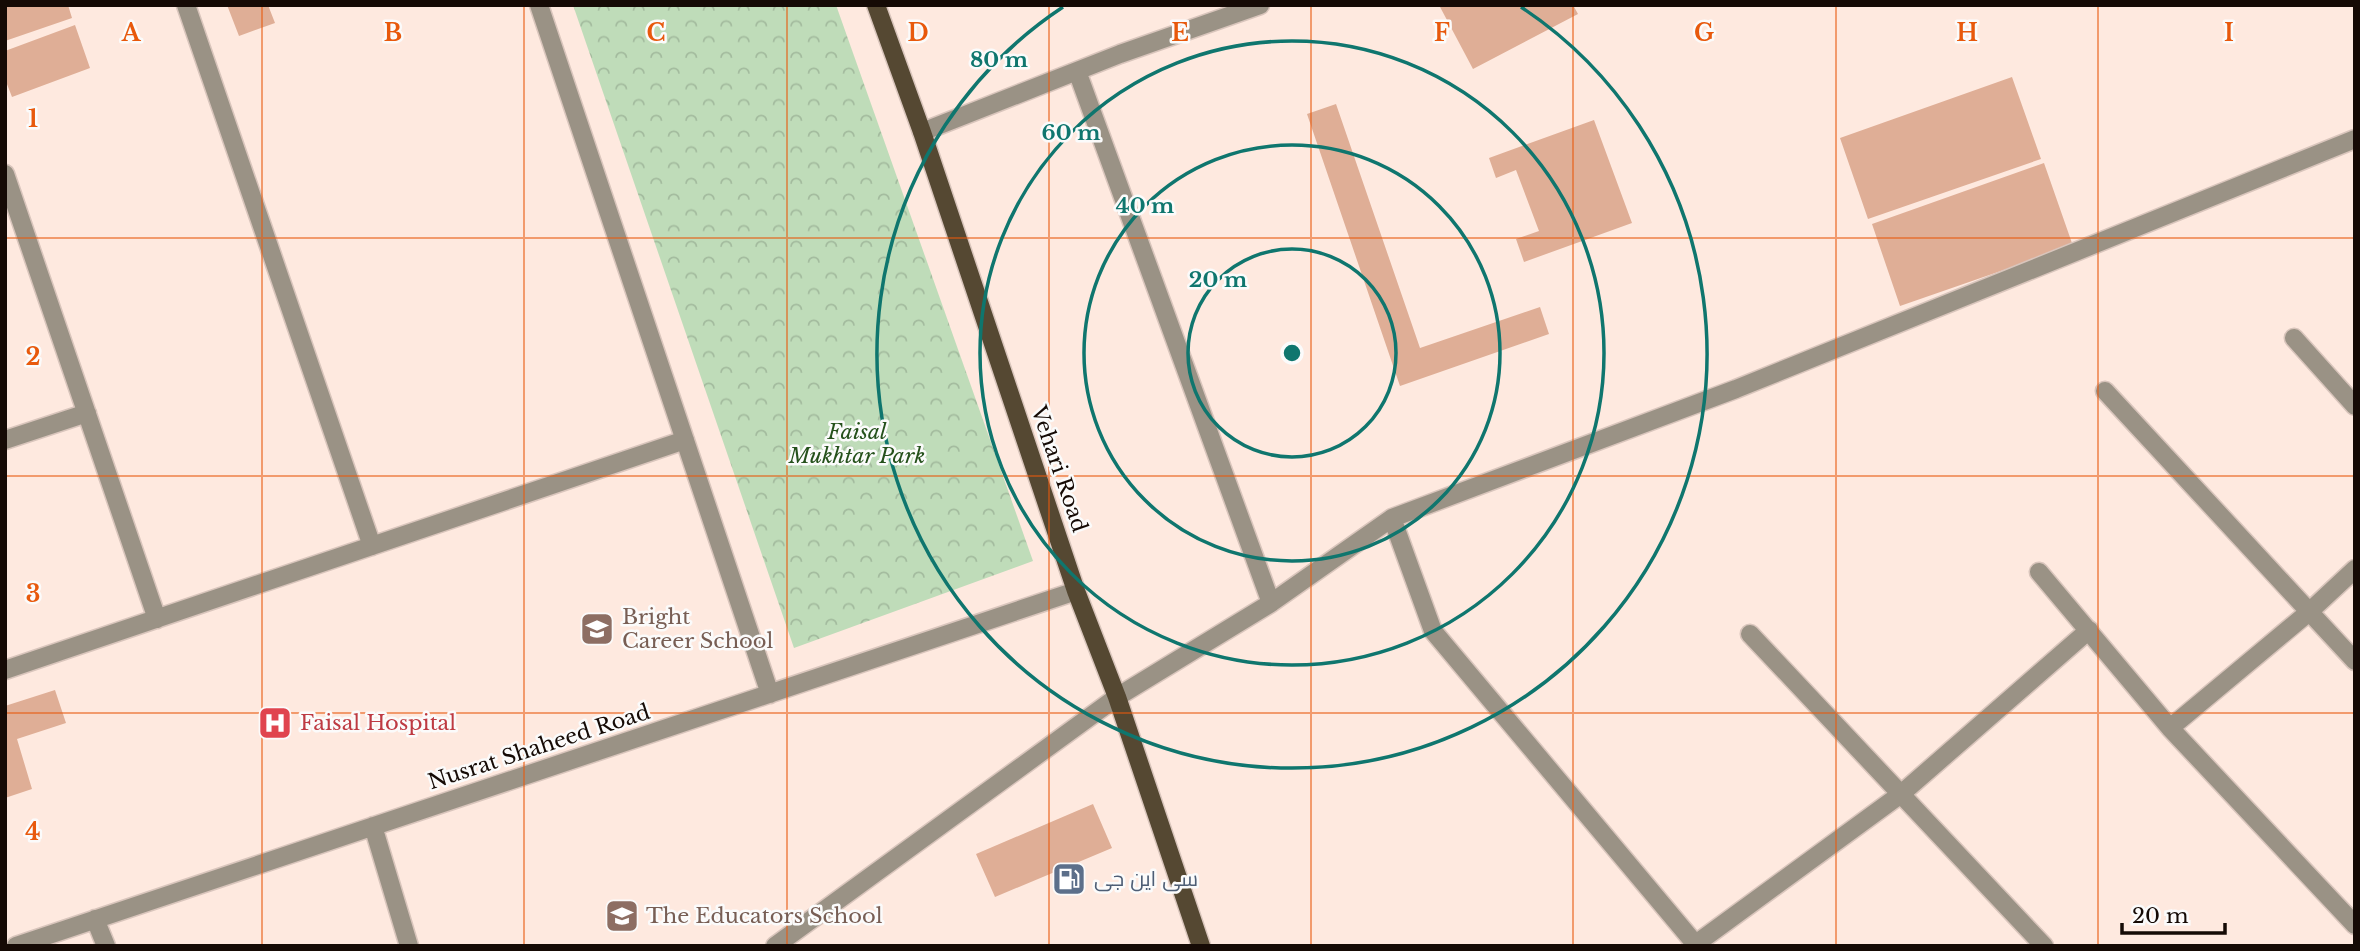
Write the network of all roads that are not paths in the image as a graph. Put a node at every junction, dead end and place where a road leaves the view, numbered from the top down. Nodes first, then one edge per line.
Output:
1 (186, 5) edge
2 (539, 5) edge
3 (876, 5) edge
4 (1259, 5) edge
5 (1077, 71) junction
6 (922, 132) junction
7 (2355, 139) edge
8 (5, 174) edge
9 (9, 195) edge
10 (2294, 338) dead end
11 (2105, 391) dead end
12 (2355, 406) edge
13 (87, 413) junction
14 (5, 440) edge
15 (685, 440) junction
16 (1392, 518) junction
17 (372, 546) junction
18 (2355, 569) edge
19 (2039, 572) dead end
20 (1076, 591) junction
21 (1271, 603) junction
22 (2309, 612) junction
23 (157, 619) junction
24 (2089, 631) junction
25 (1750, 634) dead end
26 (2355, 661) edge
27 (5, 670) edge
28 (770, 694) junction
29 (1117, 697) junction
30 (2170, 727) junction
31 (1901, 794) junction
32 (373, 826) junction
33 (95, 919) junction
34 (2355, 925) edge
35 (1695, 945) edge
36 (16, 946) edge
37 (106, 946) edge
38 (409, 946) edge
39 (775, 946) edge
40 (1201, 946) edge
41 (2044, 946) edge

1 - 17 street
2 - 15 street
3 - 6 main road, Vehari Road
4 - 5 street
5 - 6 street
5 - 21 street
6 - 20 main road, Vehari Road
7 - 16 street
8 - 9 street
9 - 13 street
10 - 12 street
11 - 22 street
13 - 14 street
13 - 23 street
15 - 17 street
15 - 28 street
16 - 21 street
16 - 35 street
17 - 23 street
18 - 22 street
19 - 24 street
20 - 28 street, Nusrat Shaheed Road
20 - 29 main road, Vehari Road
21 - 29 street
22 - 26 street
22 - 30 street
23 - 27 street
24 - 30 street
24 - 31 street
25 - 31 street
28 - 32 street, Nusrat Shaheed Road
29 - 39 street
29 - 40 main road, Vehari Road
30 - 34 street
31 - 35 street
31 - 41 street
32 - 33 street, Nusrat Shaheed Road
32 - 38 street
33 - 36 street, Nusrat Shaheed Road
33 - 37 street

